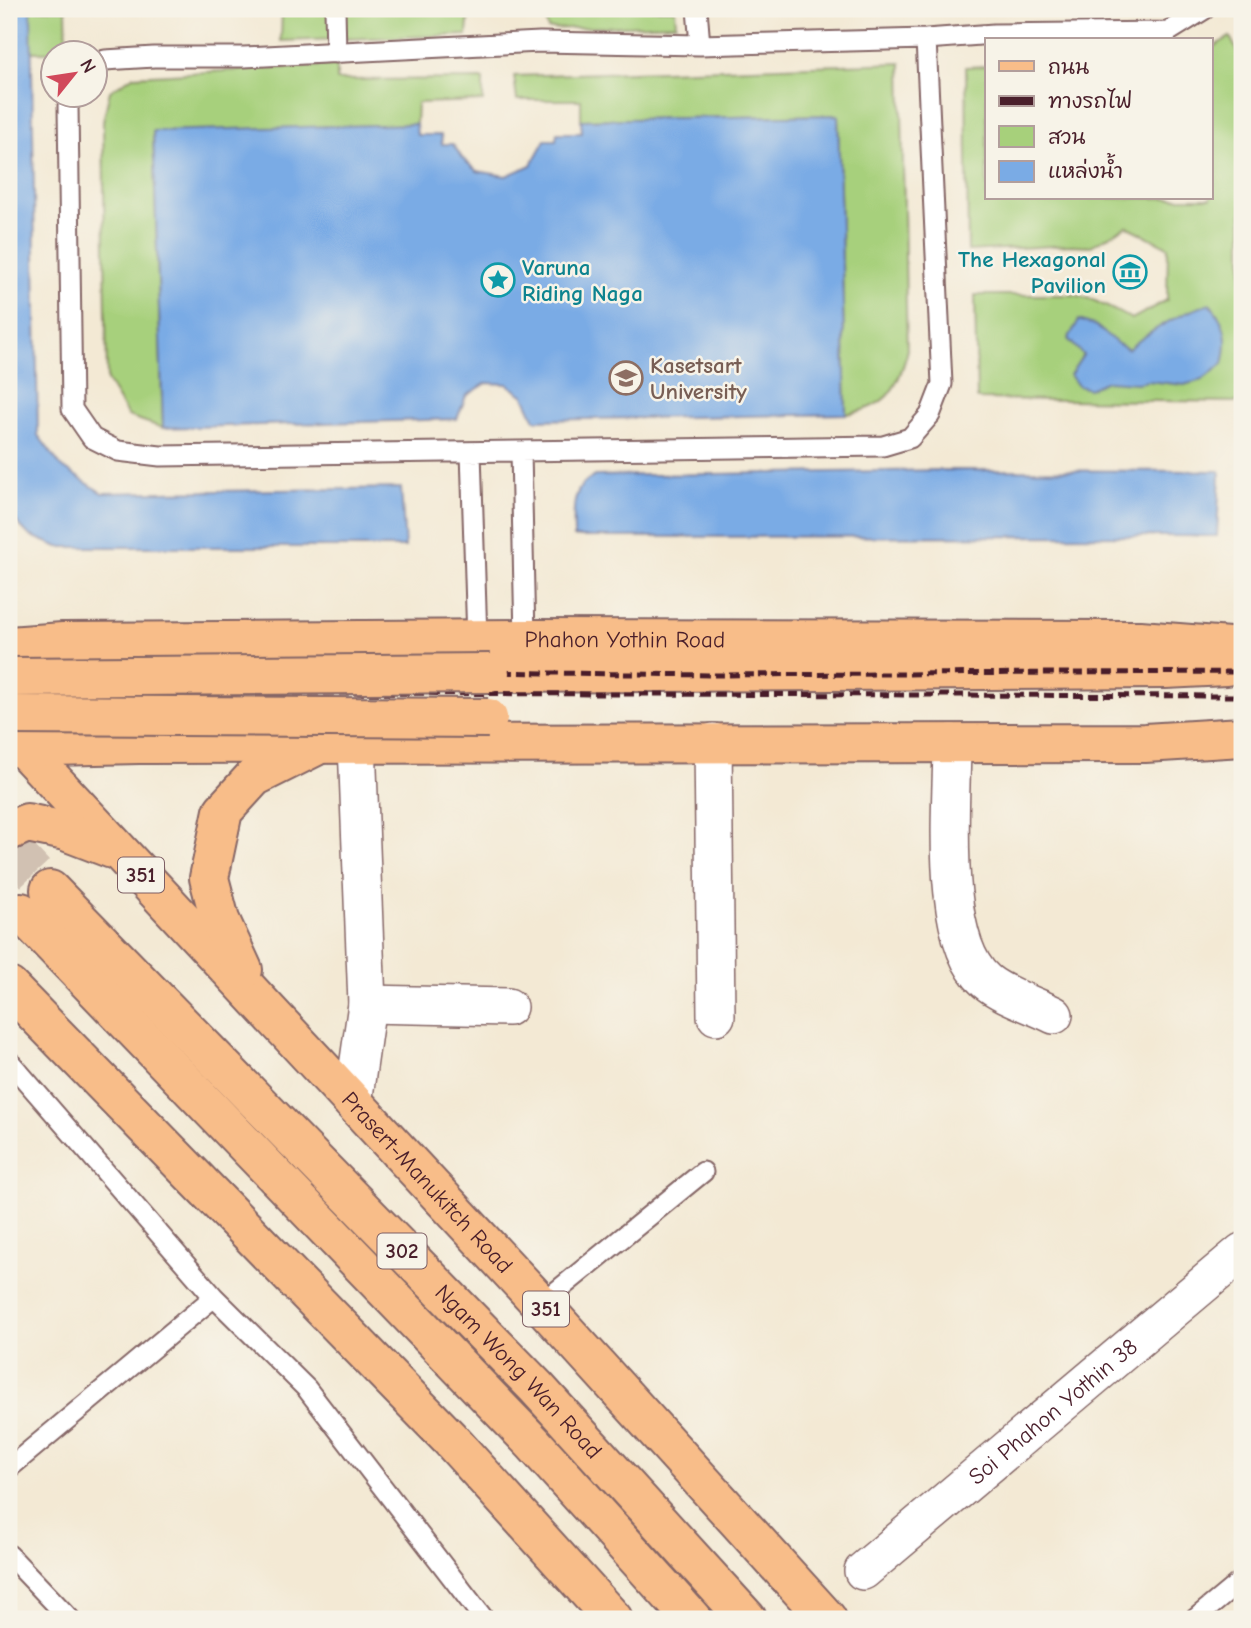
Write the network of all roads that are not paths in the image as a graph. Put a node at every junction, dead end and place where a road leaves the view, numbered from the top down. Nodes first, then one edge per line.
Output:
1 (335, 9) edge
2 (697, 9) edge
3 (1205, 9) edge
4 (926, 39) junction
5 (700, 45) junction
6 (336, 52) junction
7 (108, 60) edge
8 (68, 108) edge
9 (521, 451) junction
10 (471, 452) junction
11 (525, 639) junction
12 (318, 641) junction
13 (12, 648) edge
14 (1242, 648) edge
15 (484, 656) junction
16 (1242, 664) edge
17 (1242, 720) edge
18 (12, 736) edge
19 (1242, 737) edge
20 (713, 742) junction
21 (340, 743) junction
22 (952, 743) junction
23 (9, 831) edge
24 (120, 852) junction
25 (12, 988) edge
26 (259, 1003) junction
27 (368, 1004) junction
28 (508, 1007) dead end
29 (1054, 1015) dead end
30 (716, 1016) dead end
31 (9, 1061) edge
32 (353, 1103) junction
33 (703, 1172) dead end
34 (1242, 1252) edge
35 (214, 1297) junction
36 (541, 1304) junction
37 (9, 1468) edge
38 (9, 1555) edge
39 (863, 1571) dead end
40 (1242, 1580) edge
41 (70, 1619) edge
42 (484, 1619) edge
43 (613, 1619) edge
44 (692, 1619) edge
45 (747, 1619) edge
46 (827, 1619) edge
47 (1195, 1619) edge

1 - 6 lane
2 - 5 lane
3 - 4 lane
4 - 5 lane
4 - 9 lane
5 - 6 lane
6 - 7 lane
8 - 10 lane
9 - 10 lane
9 - 11 lane
10 - 15 lane
11 - 14 main road, Phahon Yothin Road
11 - 15 main road, Phahon Yothin Road
12 - 13 main road, Phahon Yothin Road
12 - 15 main road, Phahon Yothin Road
12 - 21 main road
13 - 15 main road, Phahon Yothin Road, bridge
15 - 16 main road, Phahon Yothin Road
17 - 18 main road, bridge
18 - 21 main road
18 - 24 main road, Prasert-Manukitch Road / 351
19 - 22 main road
20 - 21 main road
20 - 22 main road
20 - 30 street
21 - 26 main road
21 - 27 street
22 - 29 street
23 - 24 main road
24 - 26 main road, Prasert-Manukitch Road / 351
25 - 43 main road
26 - 32 main road, Prasert-Manukitch Road / 351
27 - 28 street
27 - 32 street
31 - 35 lane
32 - 36 main road, Prasert-Manukitch Road / 351
33 - 36 lane
34 - 39 street, Soi Phahon Yothin 38
35 - 37 lane
35 - 42 lane
36 - 46 main road, Prasert-Manukitch Road / 351
38 - 41 lane
40 - 47 lane
44 - 45 main road, Ngam Wong Wan Road / 302

